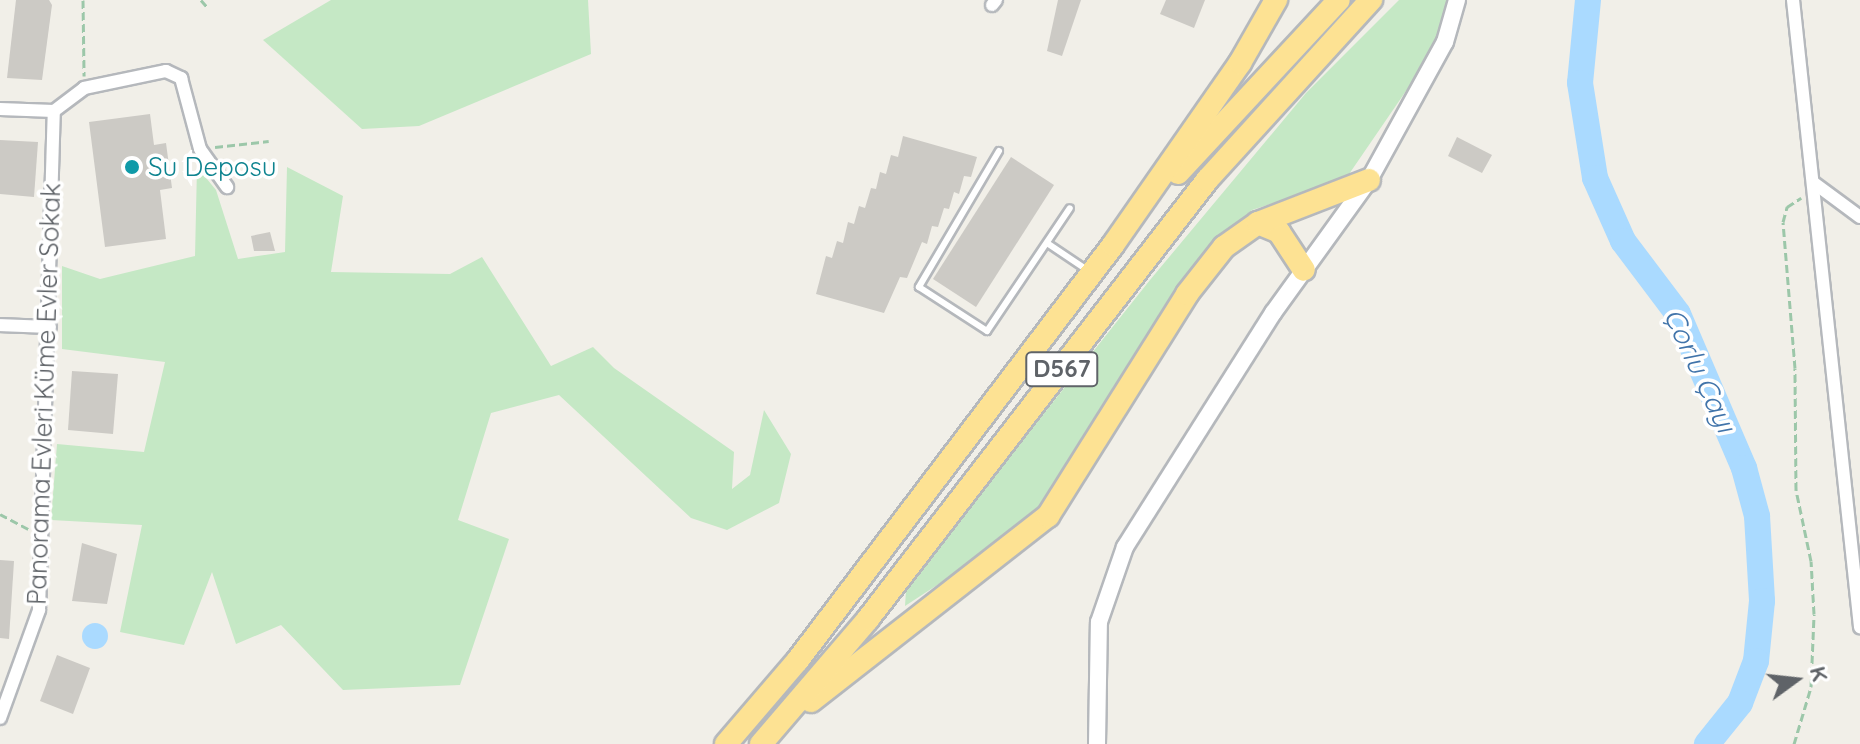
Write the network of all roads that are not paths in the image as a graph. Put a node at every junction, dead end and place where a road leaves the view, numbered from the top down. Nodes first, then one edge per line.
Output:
1 (1276, 0) edge
2 (1339, 0) edge
3 (1371, 0) edge
4 (1457, 0) edge
5 (1793, 0) edge
6 (0, 109) edge
7 (54, 111) junction
8 (999, 151) dead end
9 (1369, 180) junction
10 (1814, 186) junction
11 (227, 187) dead end
12 (1070, 208) dead end
13 (1860, 217) edge
14 (1258, 223) junction
15 (1047, 243) junction
16 (1113, 245) junction
17 (1304, 270) junction
18 (1092, 274) junction
19 (0, 325) edge
20 (50, 327) junction
21 (1860, 627) edge
22 (0, 718) edge
23 (726, 744) edge
24 (761, 744) edge
25 (768, 744) edge
26 (1097, 744) edge

1 - 16 highway
2 - 16 highway, D567
3 - 24 highway, D567
4 - 9 street
5 - 10 street
6 - 7 street
7 - 11 street
7 - 20 street, Panorama Evleri Küme Evler Sokak
8 - 15 lane
9 - 14 highway
9 - 17 street
10 - 13 street
10 - 21 street
12 - 15 lane
14 - 17 highway
14 - 25 highway
15 - 18 lane
16 - 18 highway, D567
17 - 26 street
18 - 23 highway, D567
19 - 20 street
20 - 22 street, Panorama Evleri Küme Evler Sokak

